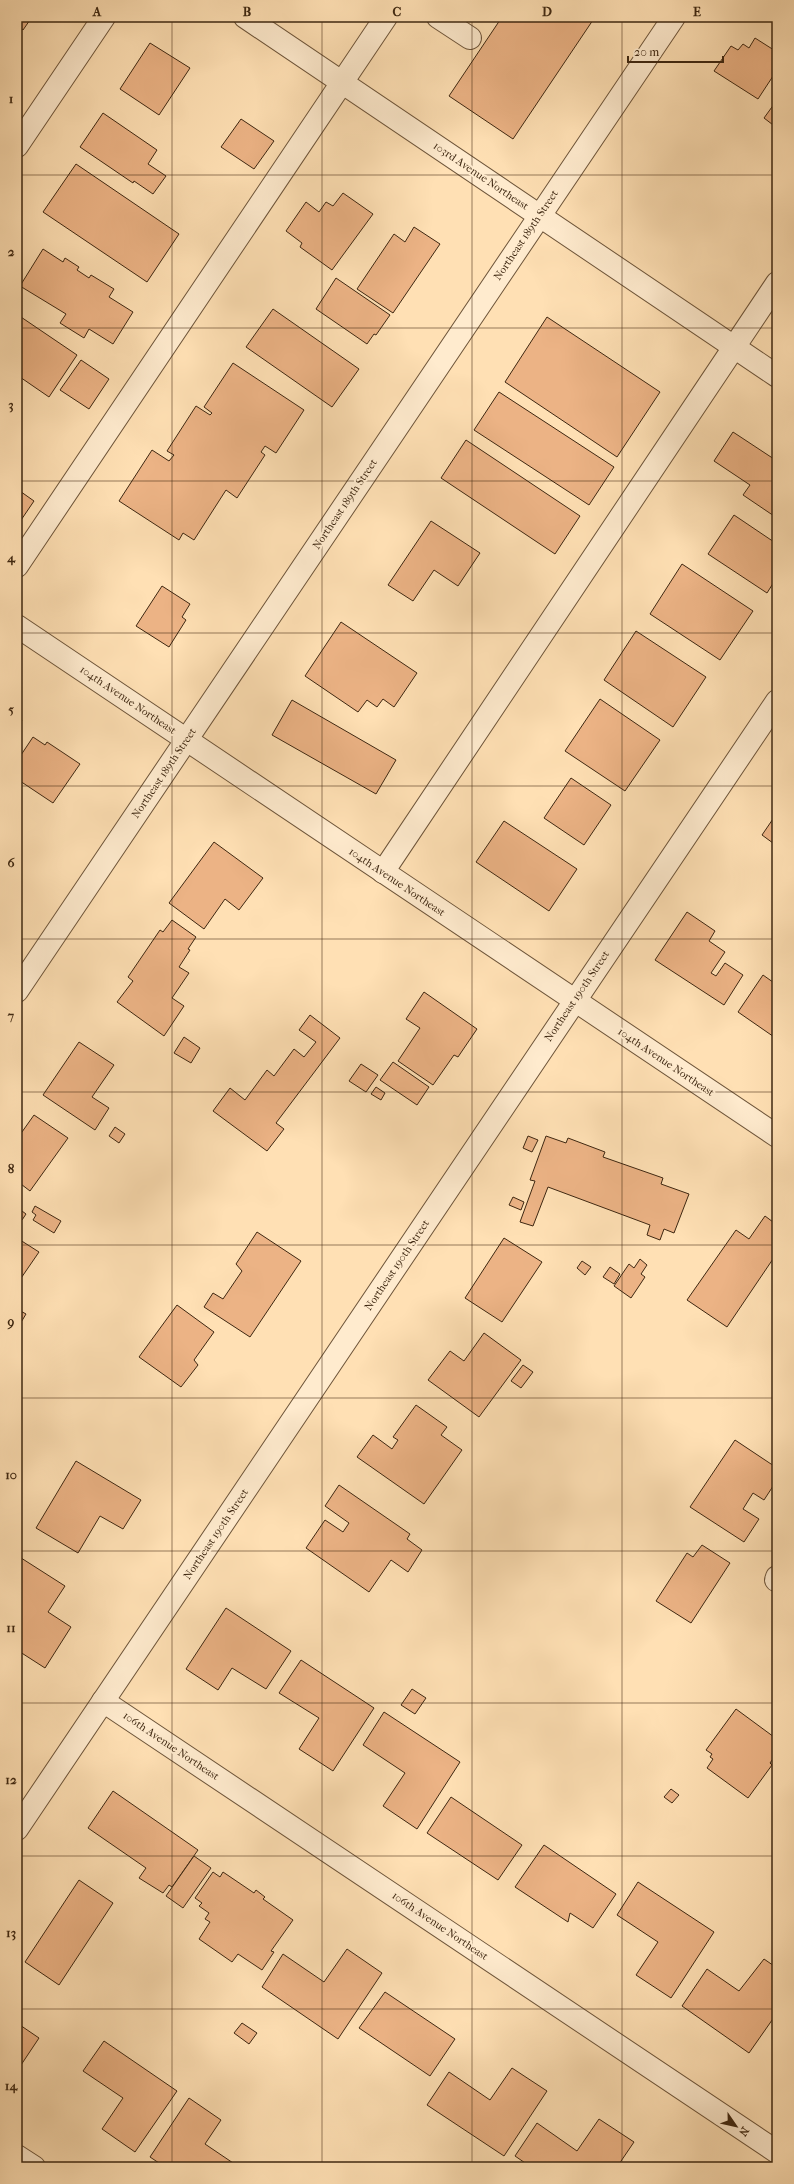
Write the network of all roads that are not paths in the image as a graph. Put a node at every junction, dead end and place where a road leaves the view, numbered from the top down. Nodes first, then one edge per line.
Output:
1 (104, 17) edge
2 (245, 17) edge
3 (386, 17) edge
4 (438, 17) edge
5 (674, 17) edge
6 (470, 38) dead end
7 (342, 83) junction
8 (20, 136) edge
9 (540, 216) junction
10 (777, 283) edge
11 (734, 347) junction
12 (777, 376) edge
13 (17, 566) edge
14 (17, 626) edge
15 (777, 701) edge
16 (187, 740) junction
17 (383, 872) junction
18 (17, 991) edge
19 (574, 1001) junction
20 (777, 1136) edge
21 (103, 1701) junction
22 (17, 1829) edge
23 (777, 2152) edge
24 (17, 2156) edge
25 (34, 2167) edge

1 - 8 street
2 - 7 street, 103rd Avenue Northeast
3 - 7 street
4 - 6 street
5 - 9 street, Northeast 189th Street
7 - 9 street, 103rd Avenue Northeast
7 - 13 street
9 - 11 street, 103rd Avenue Northeast
9 - 16 street, Northeast 189th Street
10 - 11 street
11 - 12 street, 103rd Avenue Northeast
11 - 17 street
14 - 16 street, 104th Avenue Northeast
15 - 19 street, Northeast 190th Street
16 - 17 street, 104th Avenue Northeast
16 - 18 street, Northeast 189th Street
17 - 19 street, 104th Avenue Northeast
19 - 20 street, 104th Avenue Northeast
19 - 21 street, Northeast 190th Street
21 - 22 street, Northeast 190th Street
21 - 23 street, 106th Avenue Northeast
24 - 25 street

